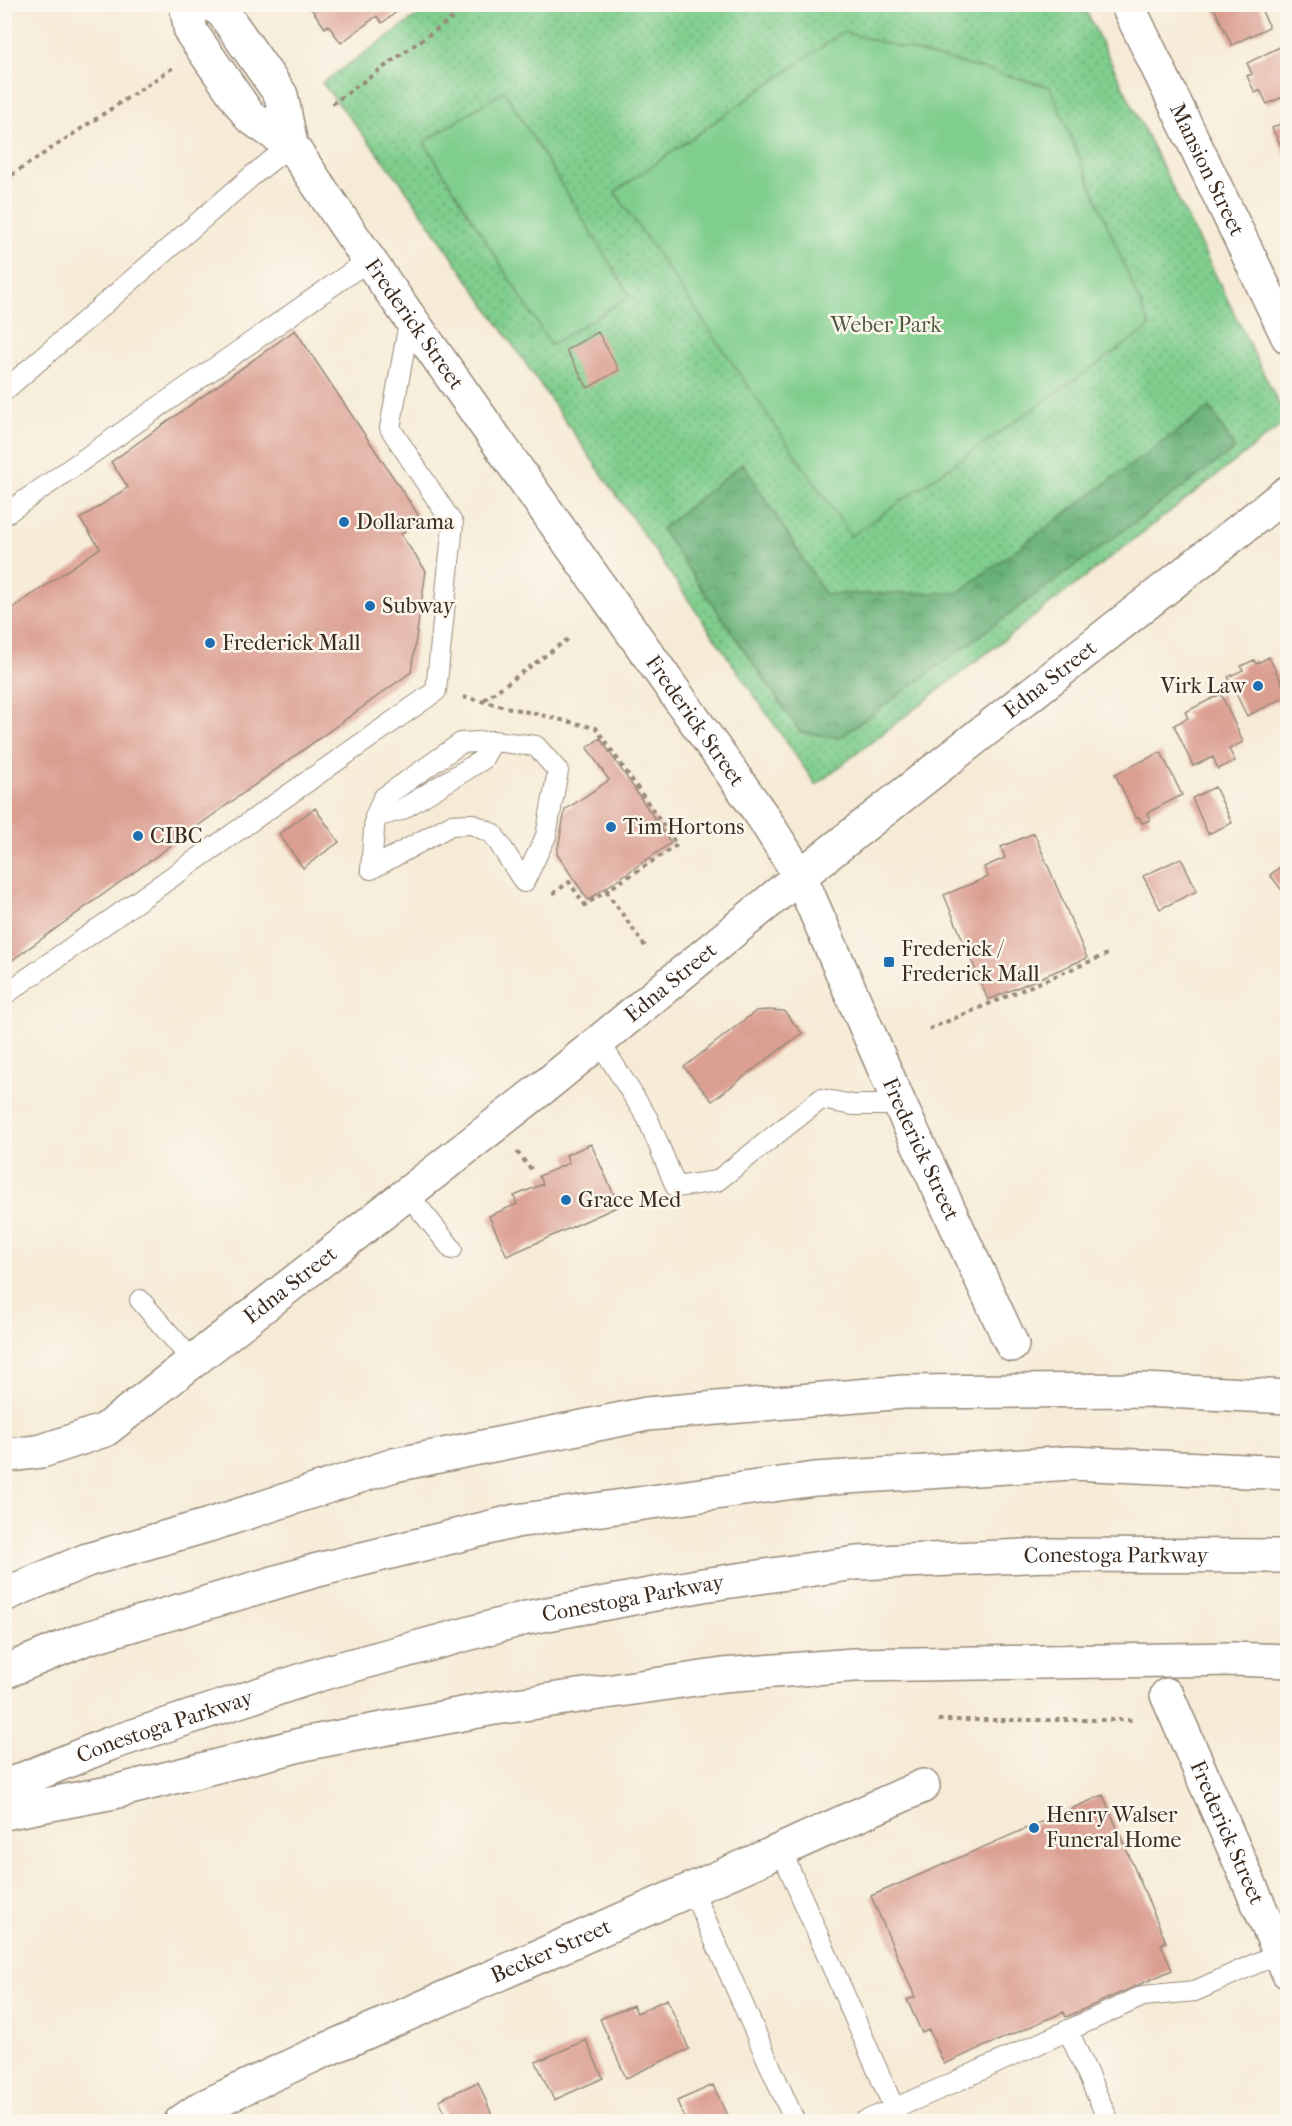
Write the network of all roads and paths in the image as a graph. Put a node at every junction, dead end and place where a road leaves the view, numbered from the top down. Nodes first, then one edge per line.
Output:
1 (186, 4) edge
2 (210, 4) edge
3 (472, 4) edge
4 (1127, 4) edge
5 (174, 67) dead end
6 (332, 104) dead end
7 (291, 145) junction
8 (4, 180) edge
9 (369, 260) junction
10 (410, 317) junction
11 (1287, 337) edge
12 (4, 391) edge
13 (1287, 492) edge
14 (4, 515) edge
15 (571, 637) dead end
16 (483, 701) dead end
17 (371, 869) joint
18 (800, 876) junction
19 (606, 891) dead end
20 (647, 949) dead end
21 (1110, 953) dead end
22 (4, 995) edge
23 (929, 1029) dead end
24 (599, 1041) junction
25 (900, 1105) junction
26 (407, 1193) junction
27 (452, 1249) dead end
28 (140, 1300) dead end
29 (1012, 1345) dead end
30 (193, 1361) junction
31 (1287, 1376) edge
32 (1143, 1390) junction
33 (1287, 1397) edge
34 (4, 1456) edge
35 (1287, 1473) edge
36 (1287, 1556) edge
37 (4, 1595) edge
38 (1287, 1661) edge
39 (4, 1672) edge
40 (1167, 1695) dead end
41 (938, 1720) dead end
42 (1134, 1720) dead end
43 (923, 1785) dead end
44 (4, 1787) edge
45 (4, 1813) edge
46 (781, 1850) junction
47 (692, 1889) junction
48 (1283, 1963) edge
49 (1068, 2030) junction
50 (894, 2108) junction
51 (181, 2121) edge
52 (795, 2121) edge
53 (863, 2121) edge
54 (1109, 2121) edge

1 - 7 main road, Frederick Street
2 - 7 main road, Frederick Street
3 - 6 path
4 - 11 main road, Mansion Street
5 - 8 path
7 - 9 main road, Frederick Street
7 - 12 lane
9 - 10 main road, Frederick Street
9 - 14 lane
10 - 18 main road, Frederick Street
10 - 22 lane
13 - 18 main road, Edna Street
15 - 16 path
17 - 17 lane
18 - 24 main road, Edna Street
18 - 25 main road, Frederick Street
19 - 20 path
21 - 23 path
24 - 25 lane
24 - 26 main road, Edna Street
25 - 29 main road, Frederick Street
26 - 27 lane
26 - 30 main road, Edna Street
28 - 30 lane
30 - 34 main road, Edna Street
31 - 32 main road
32 - 33 main road
32 - 37 main road
35 - 39 main road
36 - 44 main road, Conestoga Parkway
38 - 45 main road, Conestoga Parkway
40 - 48 main road, Frederick Street
41 - 42 path
43 - 46 main road, Becker Street
46 - 47 main road, Becker Street
46 - 50 lane
47 - 51 main road, Becker Street
47 - 52 lane
48 - 49 lane
49 - 50 lane
49 - 54 lane
50 - 53 lane

